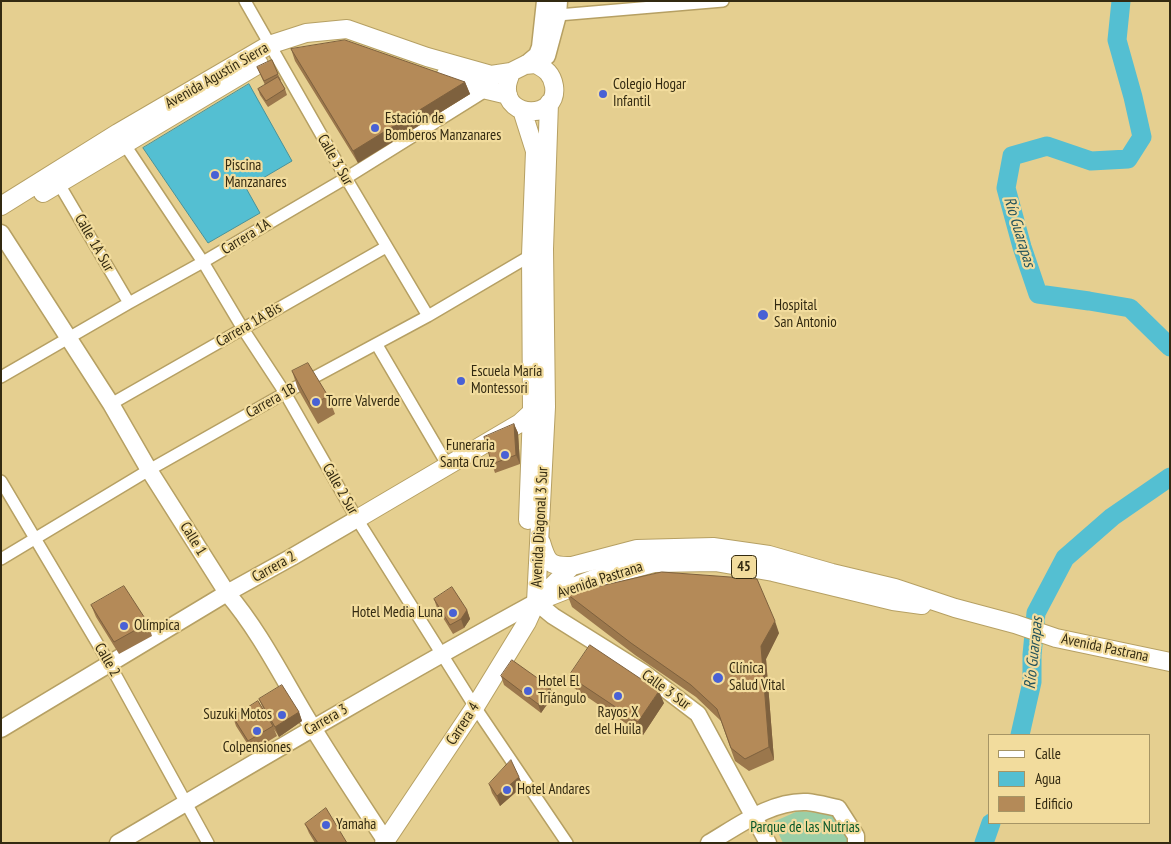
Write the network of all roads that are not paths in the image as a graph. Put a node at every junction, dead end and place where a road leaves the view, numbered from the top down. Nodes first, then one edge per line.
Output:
1 (545, 1) edge
2 (723, 1) edge
3 (250, 4) edge
4 (558, 8) edge
5 (272, 50) junction
6 (518, 68) junction
7 (544, 68) junction
8 (487, 90) junction
9 (508, 94) junction
10 (549, 103) junction
11 (522, 110) junction
12 (121, 139) junction
13 (346, 178) junction
14 (59, 184) junction
15 (1, 206) edge
16 (1, 217) edge
17 (1, 233) edge
18 (386, 247) junction
19 (537, 252) junction
20 (203, 262) junction
21 (129, 303) junction
22 (428, 316) junction
23 (243, 329) junction
24 (69, 339) junction
25 (377, 345) junction
26 (1, 377) edge
27 (285, 393) junction
28 (111, 404) junction
29 (539, 409) junction
30 (448, 466) junction
31 (149, 470) junction
32 (1, 481) edge
33 (356, 518) junction
34 (539, 536) junction
35 (36, 538) junction
36 (1, 559) edge
37 (572, 566) junction
38 (227, 593) junction
39 (536, 602) junction
40 (955, 608) junction
41 (442, 654) junction
42 (1170, 662) edge
43 (109, 663) junction
44 (475, 707) junction
45 (313, 728) junction
46 (1, 729) edge
47 (185, 802) junction
48 (755, 817) junction
49 (385, 842) edge
50 (118, 843) edge
51 (208, 843) edge
52 (567, 843) edge
53 (709, 843) edge
54 (768, 843) edge
55 (856, 843) edge

1 - 6 main road
2 - 4 street
3 - 5 street, Calle 3 Sur
4 - 7 main road
5 - 6 main road, Avenida Agustín Sierra
5 - 8 main road, Avenida Agustín Sierra
5 - 12 main road, Avenida Agustín Sierra
5 - 13 street, Calle 3 Sur
6 - 7 main road
6 - 9 main road
7 - 10 main road
8 - 9 main road, Avenida Agustín Sierra
8 - 13 street, Carrera 1A
9 - 11 main road
10 - 11 main road
10 - 19 main road, Avenida Diagonal 3 Sur
11 - 19 main road, Avenida Diagonal 3 Sur
12 - 14 main road, Avenida Agustín Sierra
12 - 15 main road, Avenida Agustín Sierra
12 - 20 street, Calle 2 Sur
13 - 18 street, Calle 3 Sur
13 - 20 street, Carrera 1A
14 - 16 main road, Avenida Agustín Sierra
14 - 21 street, Calle 1A Sur
17 - 24 main road, Calle 1
18 - 22 street, Calle 3 Sur
18 - 23 street, Carrera 1A Bis
19 - 22 street, Carrera 1B
19 - 29 main road, Avenida Diagonal 3 Sur
20 - 21 street, Carrera 1A
20 - 23 street, Calle 2 Sur
21 - 24 street, Carrera 1A
22 - 25 street, Carrera 1B
23 - 27 street, Calle 2 Sur
23 - 28 street, Carrera 1A Bis
24 - 26 street, Carrera 1A
24 - 28 main road, Calle 1
25 - 27 street, Carrera 1B
25 - 30 street
27 - 31 street, Carrera 1B
27 - 33 street, Calle 2 Sur
28 - 31 main road, Calle 1
29 - 30 main road, Carrera 2
29 - 34 main road, Avenida Diagonal 3 Sur
29 - 39 main road, Avenida Diagonal 3 Sur
30 - 33 main road, Carrera 2
31 - 35 street, Carrera 1B
31 - 38 main road, Calle 1
32 - 35 street, Calle 2
33 - 38 main road, Carrera 2
33 - 41 street, Calle 2 Sur
34 - 37 main road
34 - 39 main road, Avenida Diagonal 3 Sur
35 - 36 street, Carrera 1B
35 - 43 street, Calle 2
37 - 39 main road, Avenida Pastrana
37 - 40 main road, Avenida Pastrana
38 - 43 main road, Carrera 2
38 - 45 main road, Calle 1
39 - 40 main road, Avenida Pastrana / 45
39 - 41 main road, Carrera 3
39 - 44 main road, Carrera 4
39 - 48 main road, Calle 3 Sur
40 - 42 main road, Avenida Pastrana / 45
41 - 44 street, Calle 2 Sur
41 - 45 main road, Carrera 3
43 - 46 main road, Carrera 2
43 - 47 street, Calle 2
44 - 49 main road, Carrera 4
44 - 52 street, Calle 2 Sur
45 - 47 main road, Carrera 3
45 - 49 main road, Calle 1
47 - 50 main road, Carrera 3
47 - 51 street, Calle 2
48 - 53 main road
48 - 54 main road, Calle 3 Sur
48 - 55 main road

